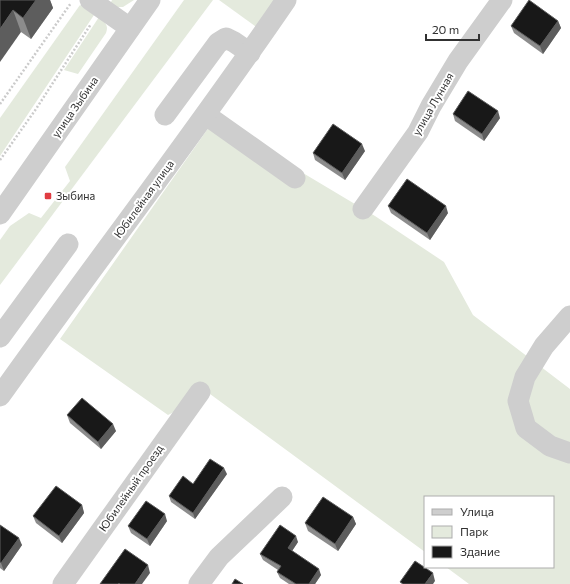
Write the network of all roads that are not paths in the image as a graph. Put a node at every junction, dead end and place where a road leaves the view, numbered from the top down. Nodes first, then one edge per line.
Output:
1 (150, 0) edge
2 (286, 0) edge
3 (502, 0) edge
4 (95, 4) edge
5 (130, 28) junction
6 (250, 53) junction
7 (206, 115) junction
8 (164, 116) dead end
9 (295, 178) dead end
10 (363, 208) dead end
11 (0, 214) edge
12 (68, 244) dead end
13 (6, 315) edge
14 (570, 316) edge
15 (0, 337) edge
16 (200, 392) dead end
17 (0, 396) edge
18 (570, 453) edge
19 (282, 497) dead end
20 (63, 584) edge
21 (199, 584) edge

1 - 5 street, улица Зыбина
2 - 6 street, Юбилейная улица
3 - 10 street, улица Лунная
4 - 5 street
5 - 11 street, улица Зыбина
6 - 7 street, Юбилейная улица
6 - 8 street
7 - 9 street
7 - 17 street, Юбилейная улица
12 - 13 street
13 - 15 street
14 - 18 street
16 - 20 street, Юбилейный проезд
19 - 21 street

